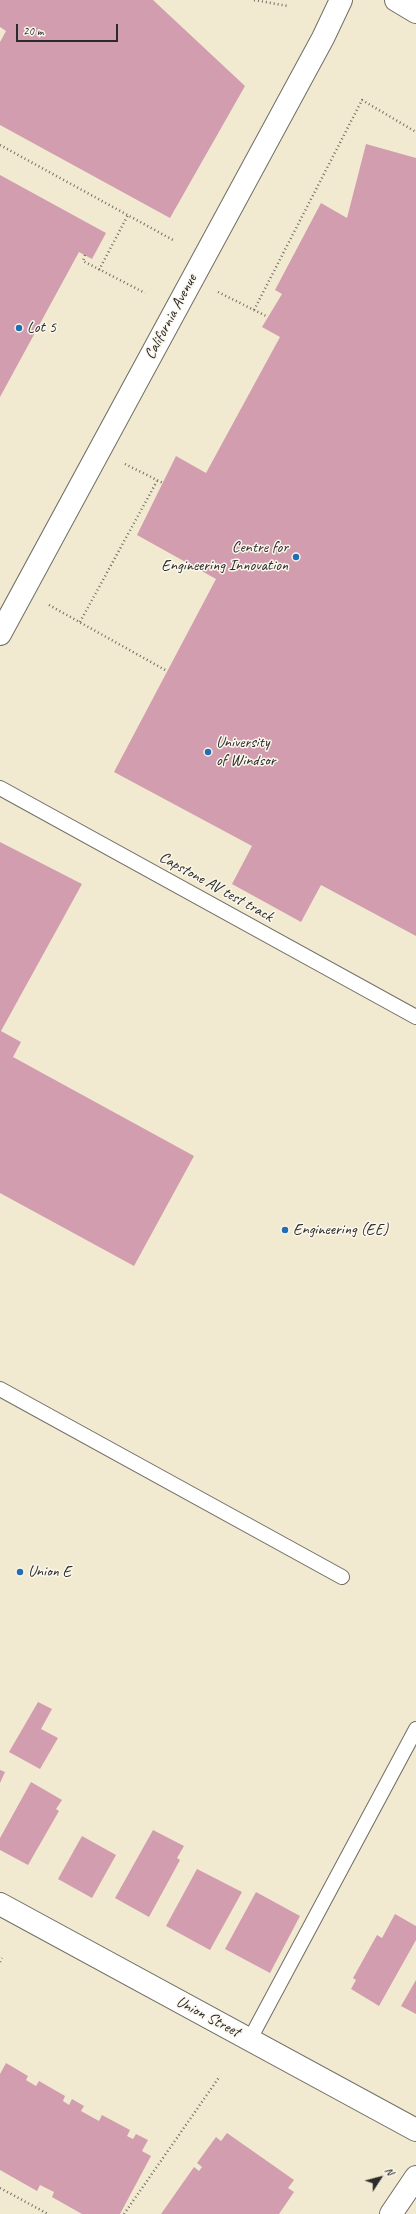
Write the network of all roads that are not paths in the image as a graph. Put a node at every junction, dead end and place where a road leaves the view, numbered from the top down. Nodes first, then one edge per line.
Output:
1 (341, 0) edge
2 (396, 0) edge
3 (416, 12) edge
4 (0, 633) edge
5 (0, 788) edge
6 (416, 1017) edge
7 (0, 1389) edge
8 (342, 1577) dead end
9 (416, 1729) edge
10 (0, 1904) edge
11 (250, 2039) junction
12 (416, 2130) edge
13 (416, 2177) edge
14 (391, 2214) edge

1 - 4 street, California Avenue
2 - 3 street
5 - 6 lane, Capstone AV test track
7 - 8 lane
9 - 11 lane
10 - 11 street, Union Street
11 - 12 street, Union Street
13 - 14 street

